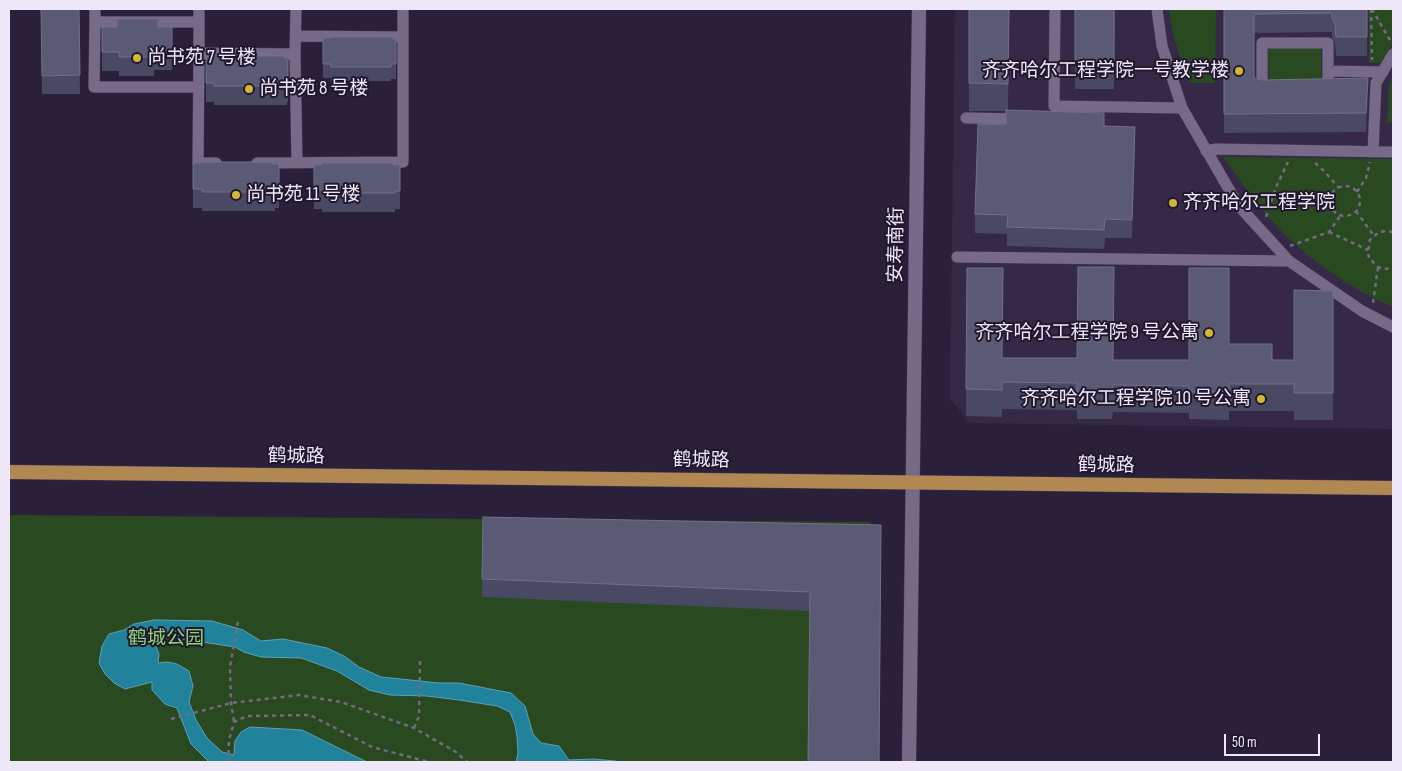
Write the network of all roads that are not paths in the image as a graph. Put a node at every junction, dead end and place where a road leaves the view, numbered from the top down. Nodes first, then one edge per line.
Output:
1 (95, 9) edge
2 (199, 9) edge
3 (296, 9) edge
4 (403, 9) edge
5 (919, 9) edge
6 (1055, 9) edge
7 (1157, 9) edge
8 (95, 22) junction
9 (199, 22) junction
10 (296, 36) junction
11 (403, 37) junction
12 (199, 53) junction
13 (295, 54) junction
14 (1393, 54) edge
15 (1328, 71) junction
16 (1377, 72) junction
17 (198, 87) junction
18 (1054, 106) junction
19 (1182, 108) junction
20 (966, 118) dead end
21 (1034, 119) edge
22 (1054, 119) edge
23 (1206, 151) junction
24 (1373, 152) junction
25 (1393, 152) edge
26 (296, 162) junction
27 (228, 163) edge
28 (247, 163) edge
29 (957, 257) dead end
30 (1289, 261) junction
31 (1393, 327) edge
32 (9, 472) edge
33 (913, 482) junction
34 (1393, 488) edge
35 (909, 762) edge

1 - 8 street
2 - 9 street
3 - 10 street
4 - 11 street
5 - 33 street, 安寿南街
6 - 18 street
7 - 19 street
8 - 9 street
8 - 17 street
9 - 12 street
10 - 11 street
10 - 13 street
11 - 26 street
12 - 13 street
12 - 17 street
13 - 26 street
14 - 16 street
15 - 15 street
15 - 16 street
16 - 24 street
17 - 27 street
18 - 19 street
18 - 22 street
19 - 23 street
20 - 21 street
23 - 24 street
23 - 30 street
24 - 25 street
26 - 28 street
29 - 30 street
30 - 31 street
32 - 33 main road, 鹤城路
33 - 34 main road, 鹤城路
33 - 35 street, 安寿南街

